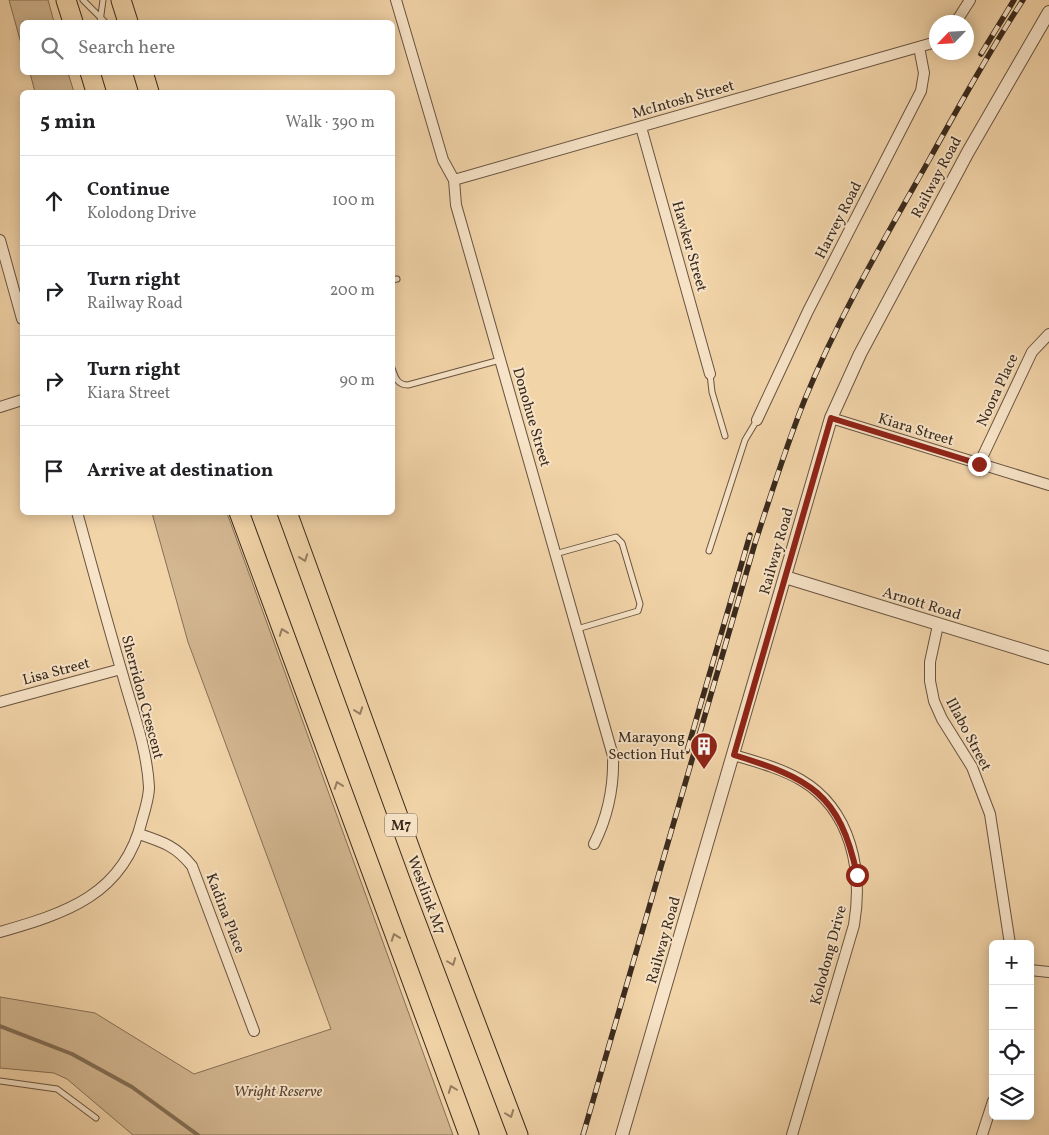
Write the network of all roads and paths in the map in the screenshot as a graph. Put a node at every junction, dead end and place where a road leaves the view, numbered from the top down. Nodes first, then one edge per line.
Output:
1 (66, 0) edge
2 (83, 0) edge
3 (104, 0) edge
4 (121, 0) edge
5 (396, 0) edge
6 (970, 0) edge
7 (1049, 13) edge
8 (960, 15) edge
9 (72, 20) edge
10 (100, 20) edge
11 (127, 20) edge
12 (929, 44) edge
13 (919, 47) junction
14 (91, 75) edge
15 (144, 75) edge
16 (95, 90) edge
17 (148, 90) edge
18 (641, 127) junction
19 (454, 180) junction
20 (1, 246) edge
21 (20, 312) edge
22 (1049, 334) edge
23 (500, 360) junction
24 (710, 374) joint
25 (395, 375) edge
26 (20, 401) edge
27 (0, 406) edge
28 (831, 418) junction
29 (757, 420) joint
30 (725, 436) dead end
31 (979, 464) junction
32 (1049, 485) edge
33 (78, 515) edge
34 (240, 515) edge
35 (288, 515) edge
36 (709, 551) dead end
37 (555, 554) junction
38 (785, 577) junction
39 (938, 625) junction
40 (577, 629) junction
41 (1049, 658) edge
42 (121, 669) junction
43 (0, 702) edge
44 (734, 755) junction
45 (139, 834) junction
46 (594, 844) dead end
47 (0, 932) edge
48 (1009, 940) edge
49 (1034, 970) edge
50 (1049, 972) edge
51 (254, 1030) dead end
52 (0, 1081) edge
53 (989, 1113) edge
54 (96, 1118) dead end
55 (469, 1135) edge
56 (518, 1135) edge
57 (622, 1135) edge
58 (792, 1135) edge
59 (982, 1135) edge

1 - 9 highway
2 - 10 lane
3 - 10 lane
4 - 11 highway
5 - 19 street, Donohue Street
6 - 8 street
7 - 28 street, Railway Road
12 - 13 street
13 - 18 street, McIntosh Street
13 - 29 street, Harvey Road
14 - 16 highway
15 - 17 highway
18 - 19 street, McIntosh Street
18 - 24 street, Hawker Street
19 - 23 street, Donohue Street
20 - 21 street
22 - 31 street, Noora Place
23 - 25 lane
23 - 37 street, Donohue Street
24 - 30 lane
26 - 27 street
28 - 31 street, Kiara Street
28 - 38 street, Railway Road
29 - 36 lane
31 - 32 street, Kiara Street
33 - 42 street, Sherridon Crescent
55 -> 34 highway
35 -> 56 highway, Westlink M7 / M7
37 - 40 street, Donohue Street
37 - 40 lane
38 - 39 street, Arnott Road
38 - 44 street, Railway Road
39 - 41 street, Arnott Road
39 - 48 street, Illabo Street
40 - 46 street, Donohue Street
42 - 43 street, Lisa Street
42 - 45 street, Sherridon Crescent
44 - 57 street, Railway Road
44 - 58 street, Kolodong Drive
45 - 47 street, Sherridon Crescent
45 - 51 street, Kadina Place
49 - 50 street
52 - 54 lane
53 - 59 street

